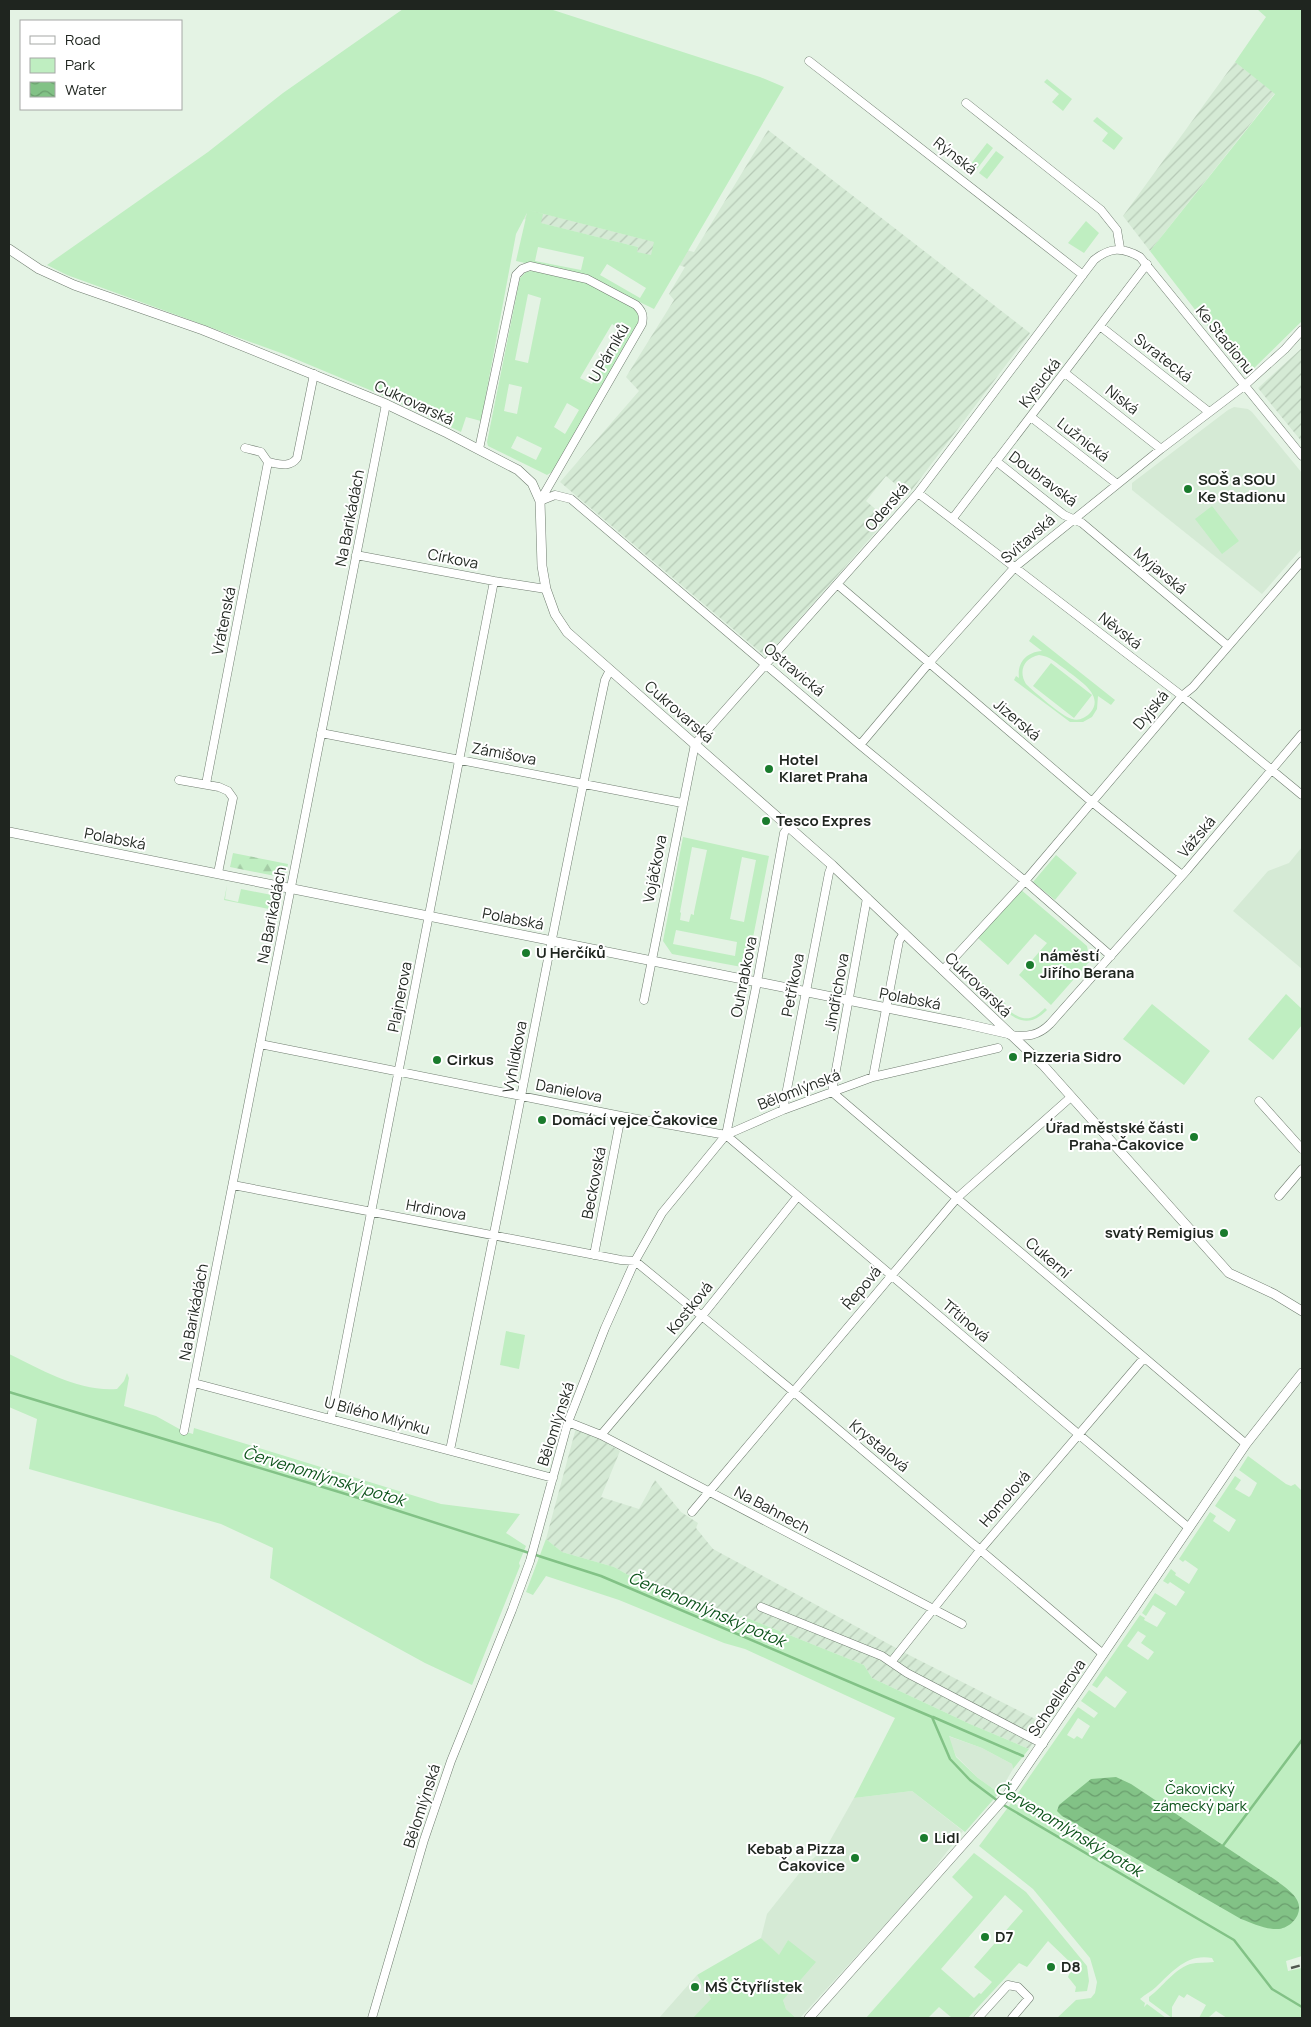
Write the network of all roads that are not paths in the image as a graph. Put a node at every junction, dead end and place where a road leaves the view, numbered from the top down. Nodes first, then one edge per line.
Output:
1 (809, 61) dead end
2 (966, 103) dead end
3 (1120, 248) junction
4 (9, 249) edge
5 (1147, 264) junction
6 (1083, 275) junction
7 (1100, 326) junction
8 (1302, 330) edge
9 (1065, 373) junction
10 (314, 374) junction
11 (1244, 386) junction
12 (386, 404) junction
13 (1209, 412) junction
14 (1031, 417) junction
15 (245, 448) dead end
16 (479, 449) junction
17 (1161, 449) junction
18 (1302, 456) edge
19 (996, 461) junction
20 (268, 462) junction
21 (1117, 484) junction
22 (918, 493) junction
23 (540, 501) junction
24 (953, 518) junction
25 (1072, 519) junction
26 (356, 555) junction
27 (1302, 561) edge
28 (1015, 567) junction
29 (494, 581) junction
30 (837, 584) junction
31 (546, 588) junction
32 (1228, 646) junction
33 (929, 663) junction
34 (766, 664) junction
35 (610, 670) junction
36 (1182, 696) junction
37 (321, 733) junction
38 (1302, 734) edge
39 (695, 744) junction
40 (860, 745) junction
41 (459, 759) junction
42 (1273, 769) junction
43 (179, 780) dead end
44 (582, 783) junction
45 (206, 784) junction
46 (1302, 795) edge
47 (682, 802) junction
48 (1092, 802) junction
49 (789, 826) junction
50 (9, 832) edge
51 (832, 865) junction
52 (218, 873) junction
53 (1182, 875) junction
54 (1025, 880) junction
55 (291, 888) junction
56 (868, 898) junction
57 (430, 916) junction
58 (904, 932) junction
59 (552, 941) junction
60 (1111, 956) junction
61 (652, 961) junction
62 (943, 970) junction
63 (758, 982) junction
64 (805, 992) junction
65 (644, 1000) dead end
66 (849, 1001) junction
67 (887, 1008) junction
68 (1010, 1034) junction
69 (260, 1044) junction
70 (998, 1048) dead end
71 (399, 1072) junction
72 (873, 1077) junction
73 (832, 1092) junction
74 (522, 1096) junction
75 (1071, 1097) junction
76 (1259, 1101) dead end
77 (783, 1110) junction
78 (621, 1116) junction
79 (726, 1135) junction
80 (1302, 1149) edge
81 (1302, 1169) edge
82 (232, 1185) junction
83 (798, 1196) junction
84 (1279, 1196) dead end
85 (957, 1198) junction
86 (372, 1212) junction
87 (495, 1235) junction
88 (594, 1254) junction
89 (635, 1261) junction
90 (890, 1276) junction
91 (1302, 1311) edge
92 (702, 1316) junction
93 (1144, 1358) junction
94 (1302, 1373) edge
95 (194, 1383) junction
96 (794, 1392) junction
97 (331, 1418) junction
98 (568, 1422) junction
99 (184, 1431) dead end
100 (1079, 1434) junction
101 (601, 1436) junction
102 (1246, 1444) junction
103 (450, 1450) junction
104 (553, 1478) junction
105 (709, 1492) junction
106 (692, 1512) dead end
107 (1190, 1528) junction
108 (981, 1549) junction
109 (761, 1607) dead end
110 (934, 1610) junction
111 (962, 1624) dead end
112 (1104, 1654) junction
113 (892, 1661) junction
114 (1043, 1744) junction
115 (372, 2018) edge
116 (809, 2018) edge
117 (978, 2018) edge
118 (1012, 2018) edge

1 - 6 street, Rýnská
2 - 3 street
3 - 5 street, Ke Stadionu
3 - 6 street
4 - 10 street, Cukrovarská
5 - 7 street, Kysucká
5 - 11 street, Ke Stadionu
6 - 22 street, Oderská
7 - 9 street, Kysucká
7 - 13 street, Svratecká
8 - 11 street, Svitavská
9 - 14 street, Kysucká
9 - 17 street, Niská
10 - 12 street, Cukrovarská
10 - 20 street
11 - 13 street, Svitavská
11 - 18 street, Ke Stadionu
12 - 16 street, Cukrovarská
12 - 26 street, Na Barikádách
13 - 17 street, Svitavská
14 - 19 street, Kysucká
14 - 21 street, Lužnická
15 - 20 street
16 - 23 street, Cukrovarská
16 - 23 street, U Párníků
17 - 21 street, Svitavská
19 - 24 street, Kysucká
19 - 25 street, Doubravská
20 - 45 street, Vrátenská
21 - 25 street, Svitavská
22 - 24 street, Něvská
22 - 30 street, Oderská
23 - 31 street, Cukrovarská
23 - 34 street, Ostravická
24 - 28 street, Něvská
25 - 28 street, Svitavská
25 - 32 street, Myjavská
26 - 29 street, Církova
26 - 37 street, Na Barikádách
27 - 32 street, Dyjská
28 - 33 street, Svitavská
28 - 36 street, Něvská
29 - 31 street, Církova
29 - 41 street, Plajnerova
30 - 33 street, Jizerská
30 - 34 street, Oderská
31 - 35 street, Cukrovarská
32 - 36 street, Dyjská
33 - 40 street, Svitavská
33 - 48 street, Jizerská
34 - 39 street, Oderská
34 - 40 street, Ostravická
35 - 39 street, Cukrovarská
35 - 44 street, Vyhlídkova
36 - 42 street, Něvská
36 - 48 street, Dyjská
37 - 41 street, Zámišova
37 - 55 street, Na Barikádách
38 - 42 street, Vážská
39 - 47 street, Vojáčkova
39 - 49 street, Cukrovarská
40 - 54 street, Ostravická
41 - 44 street, Zámišova
41 - 57 street, Plajnerova
42 - 46 street, Něvská
42 - 53 street, Vážská
43 - 45 street
44 - 47 street, Zámišova
44 - 59 street, Vyhlídkova
45 - 52 street
47 - 61 street, Vojáčkova
48 - 53 street, Jizerská
48 - 54 street, Dyjská
49 - 51 street, Cukrovarská
49 - 63 street, Ouhrabkova
50 - 52 street, Polabská
51 - 56 street, Cukrovarská
51 - 64 street, Petříkova
52 - 55 street, Polabská
53 - 60 street, Vážská
54 - 60 street
54 - 62 street
55 - 57 street, Polabská
55 - 69 street, Na Barikádách
56 - 58 street, Cukrovarská
56 - 66 street, Jindřichova
57 - 59 street, Polabská
57 - 71 street, Plajnerova
58 - 62 street, Cukrovarská
58 - 67 street
59 - 61 street, Polabská
59 - 74 street, Vyhlídkova
60 - 68 street
61 - 63 street, Polabská
61 - 65 street, Vojáčkova
62 - 68 street, Cukrovarská
63 - 64 street, Polabská
63 - 79 street, Ouhrabkova
64 - 66 street, Polabská
64 - 77 street, Petříkova
66 - 67 street, Polabská
66 - 73 street, Jindřichova
67 - 68 street, Polabská
67 - 72 street
68 - 75 street, Cukrovarská
69 - 71 street, Danielova
69 - 82 street, Na Barikádách
70 - 72 street, Bělomlýnská
71 - 74 street, Danielova
71 - 86 street, Plajnerova
72 - 73 street, Bělomlýnská
73 - 77 street, Bělomlýnská
73 - 85 street, Cukerní
74 - 78 street, Danielova
74 - 87 street, Vyhlídkova
75 - 85 street, Řepová
75 - 91 street, Cukrovarská
76 - 80 street
77 - 79 street, Bělomlýnská
78 - 79 street, Danielova
78 - 88 street, Beckovská
79 - 83 street, Třtinová
79 - 89 street, Bělomlýnská
81 - 84 street
82 - 86 street, Hrdinova
82 - 95 street, Na Barikádách
83 - 90 street, Třtinová
83 - 92 street, Kostková
85 - 90 street, Řepová
85 - 93 street, Cukerní
86 - 87 street, Hrdinova
86 - 97 street, Plajnerova
87 - 88 street, Hrdinova
87 - 103 street, Vyhlídkova
88 - 89 street, Hrdinova
89 - 92 street, Krystalová
89 - 98 street, Bělomlýnská
90 - 96 street, Řepová
90 - 100 street, Třtinová
92 - 96 street, Krystalová
92 - 101 street, Kostková
93 - 100 street, Homolová
93 - 102 street, Cukerní
94 - 102 street, Schoellerova
95 - 97 street, U Bílého Mlýnku
95 - 99 street, Na Barikádách
96 - 105 street, Řepová
96 - 108 street, Krystalová
97 - 103 street, U Bílého Mlýnku
98 - 101 street, Na Bahnech
98 - 104 street, Bělomlýnská
100 - 107 street, Třtinová
100 - 108 street, Homolová
101 - 105 street, Na Bahnech
102 - 107 street, Schoellerova
103 - 104 street, U Bílého Mlýnku
104 - 115 street, Bělomlýnská
105 - 106 street, Řepová
105 - 110 street, Na Bahnech
107 - 112 street, Schoellerova
108 - 110 street, Homolová
108 - 112 street, Krystalová
109 - 113 street
110 - 111 street, Na Bahnech
110 - 113 street, Homolová
112 - 114 street, Schoellerova
113 - 114 street
114 - 116 street, Schoellerova
117 - 118 street

